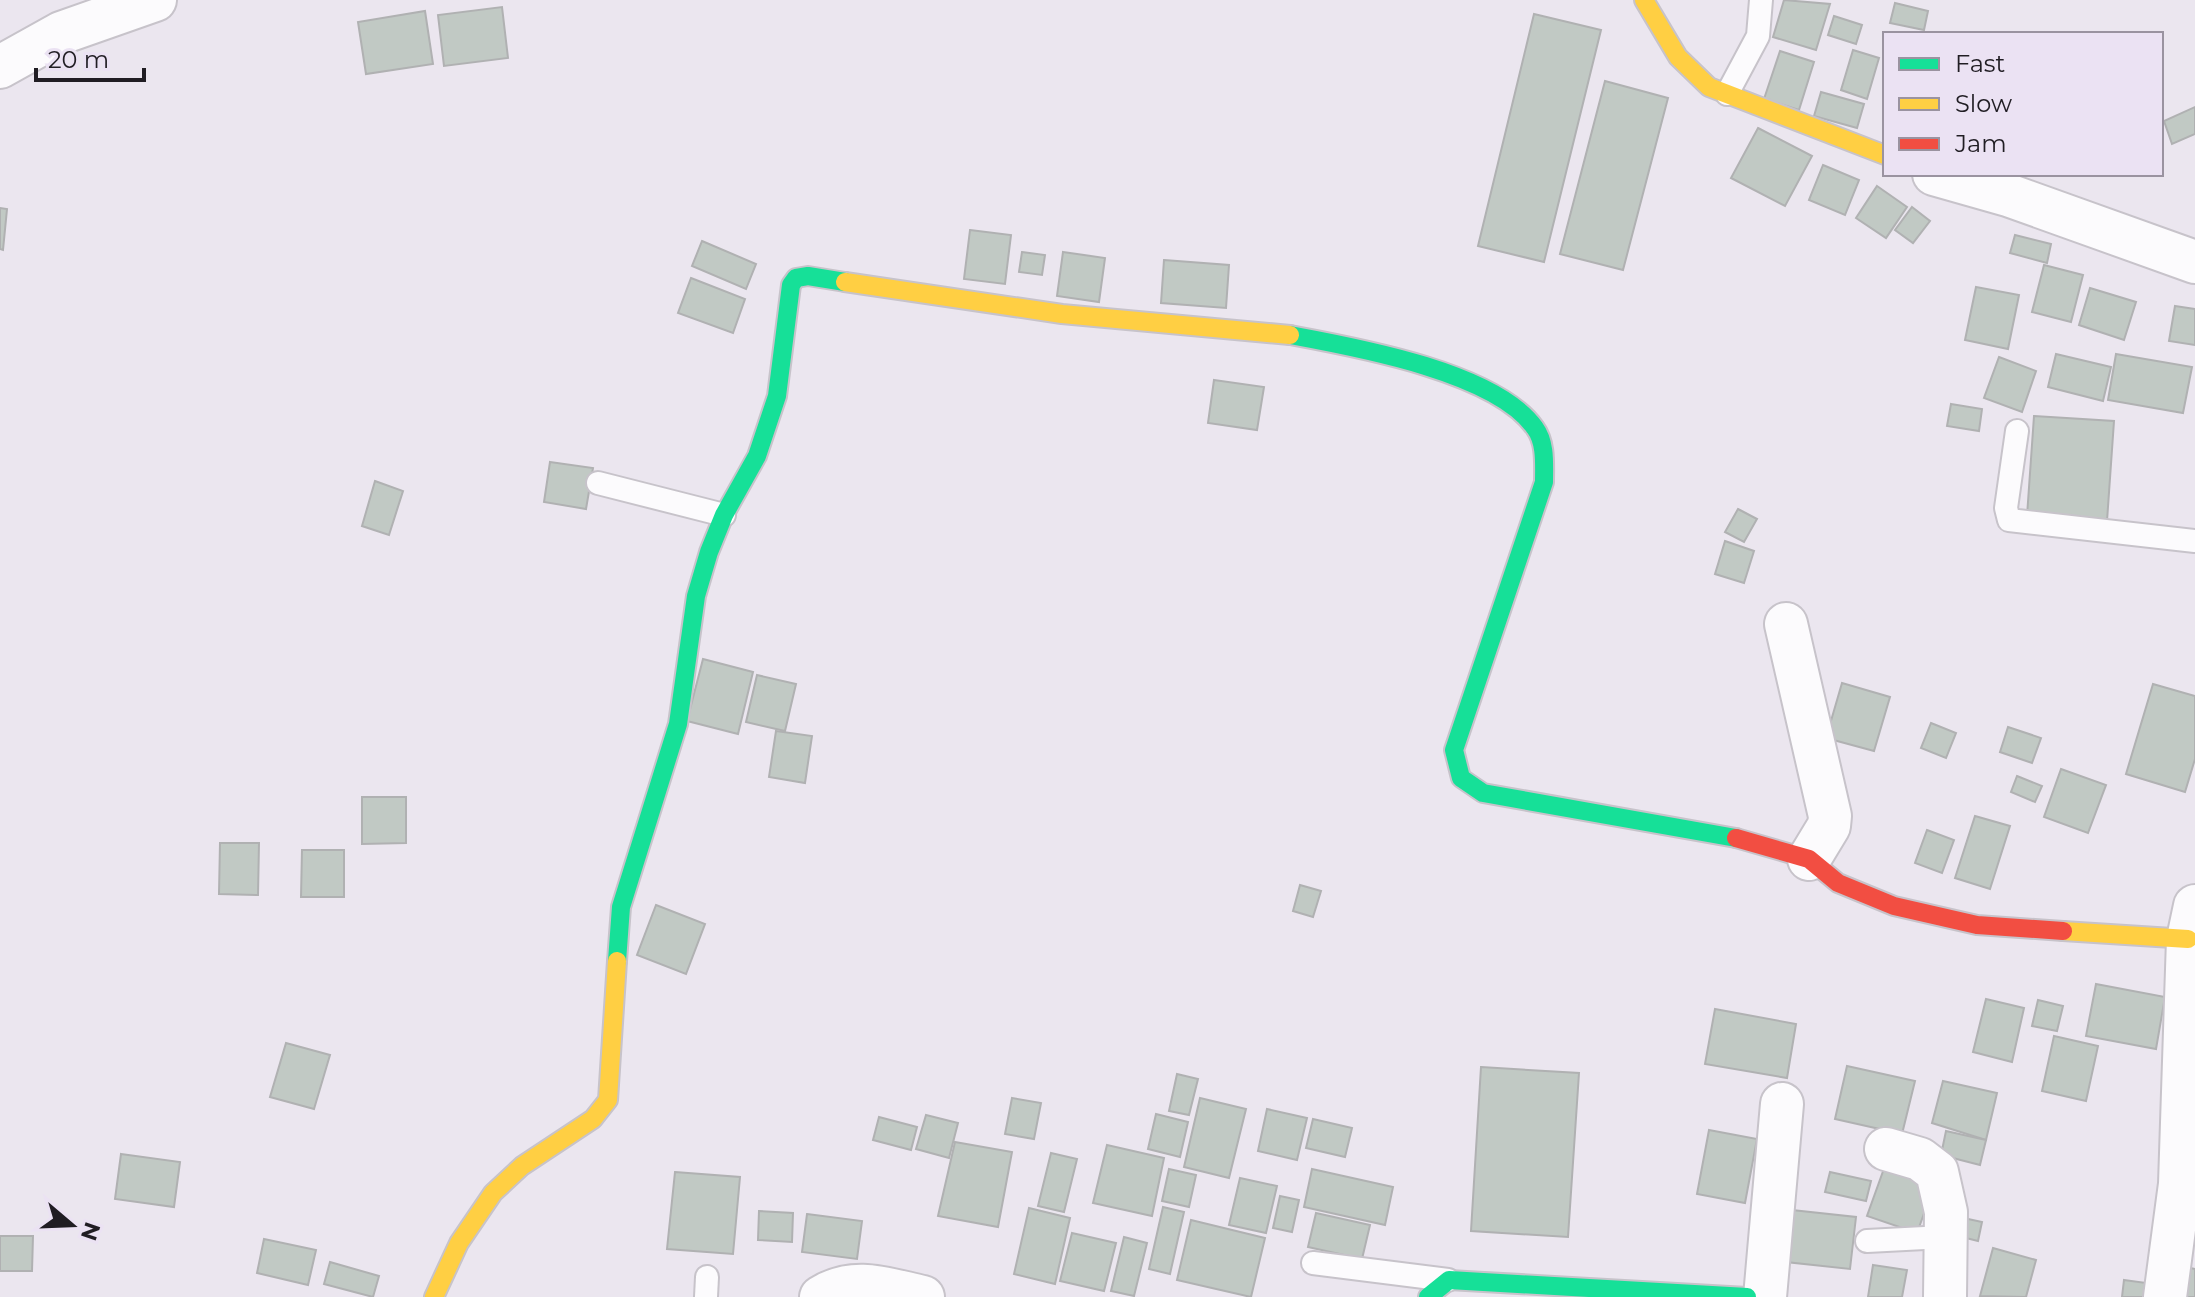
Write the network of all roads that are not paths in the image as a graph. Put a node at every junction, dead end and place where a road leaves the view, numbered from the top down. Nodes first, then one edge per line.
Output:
1 (155, 0) edge
2 (1644, 0) edge
3 (1761, 0) edge
4 (0, 67) edge
5 (1727, 94) junction
6 (1883, 154) edge
7 (1941, 176) edge
8 (2195, 262) edge
9 (2017, 431) dead end
10 (598, 483) dead end
11 (724, 515) junction
12 (2195, 541) edge
13 (1786, 624) dead end
14 (1809, 859) junction
15 (2191, 938) edge
16 (1782, 1104) dead end
17 (1886, 1149) dead end
18 (1944, 1237) junction
19 (1867, 1241) dead end
20 (1313, 1263) dead end
21 (1449, 1280) junction
22 (434, 1297) edge
23 (821, 1297) edge
24 (923, 1297) edge
25 (1428, 1297) edge
26 (1747, 1297) edge
27 (1765, 1297) edge
28 (1945, 1297) edge
29 (2165, 1297) edge

1 - 4 street
2 - 5 street
3 - 5 lane
5 - 6 street
7 - 8 street
9 - 12 lane
10 - 11 lane
11 - 14 street
11 - 22 street
13 - 14 street
14 - 15 street
15 - 29 street
16 - 27 street
17 - 18 street
18 - 19 lane
18 - 28 street
20 - 21 lane
21 - 25 street
21 - 26 street
23 - 24 street

